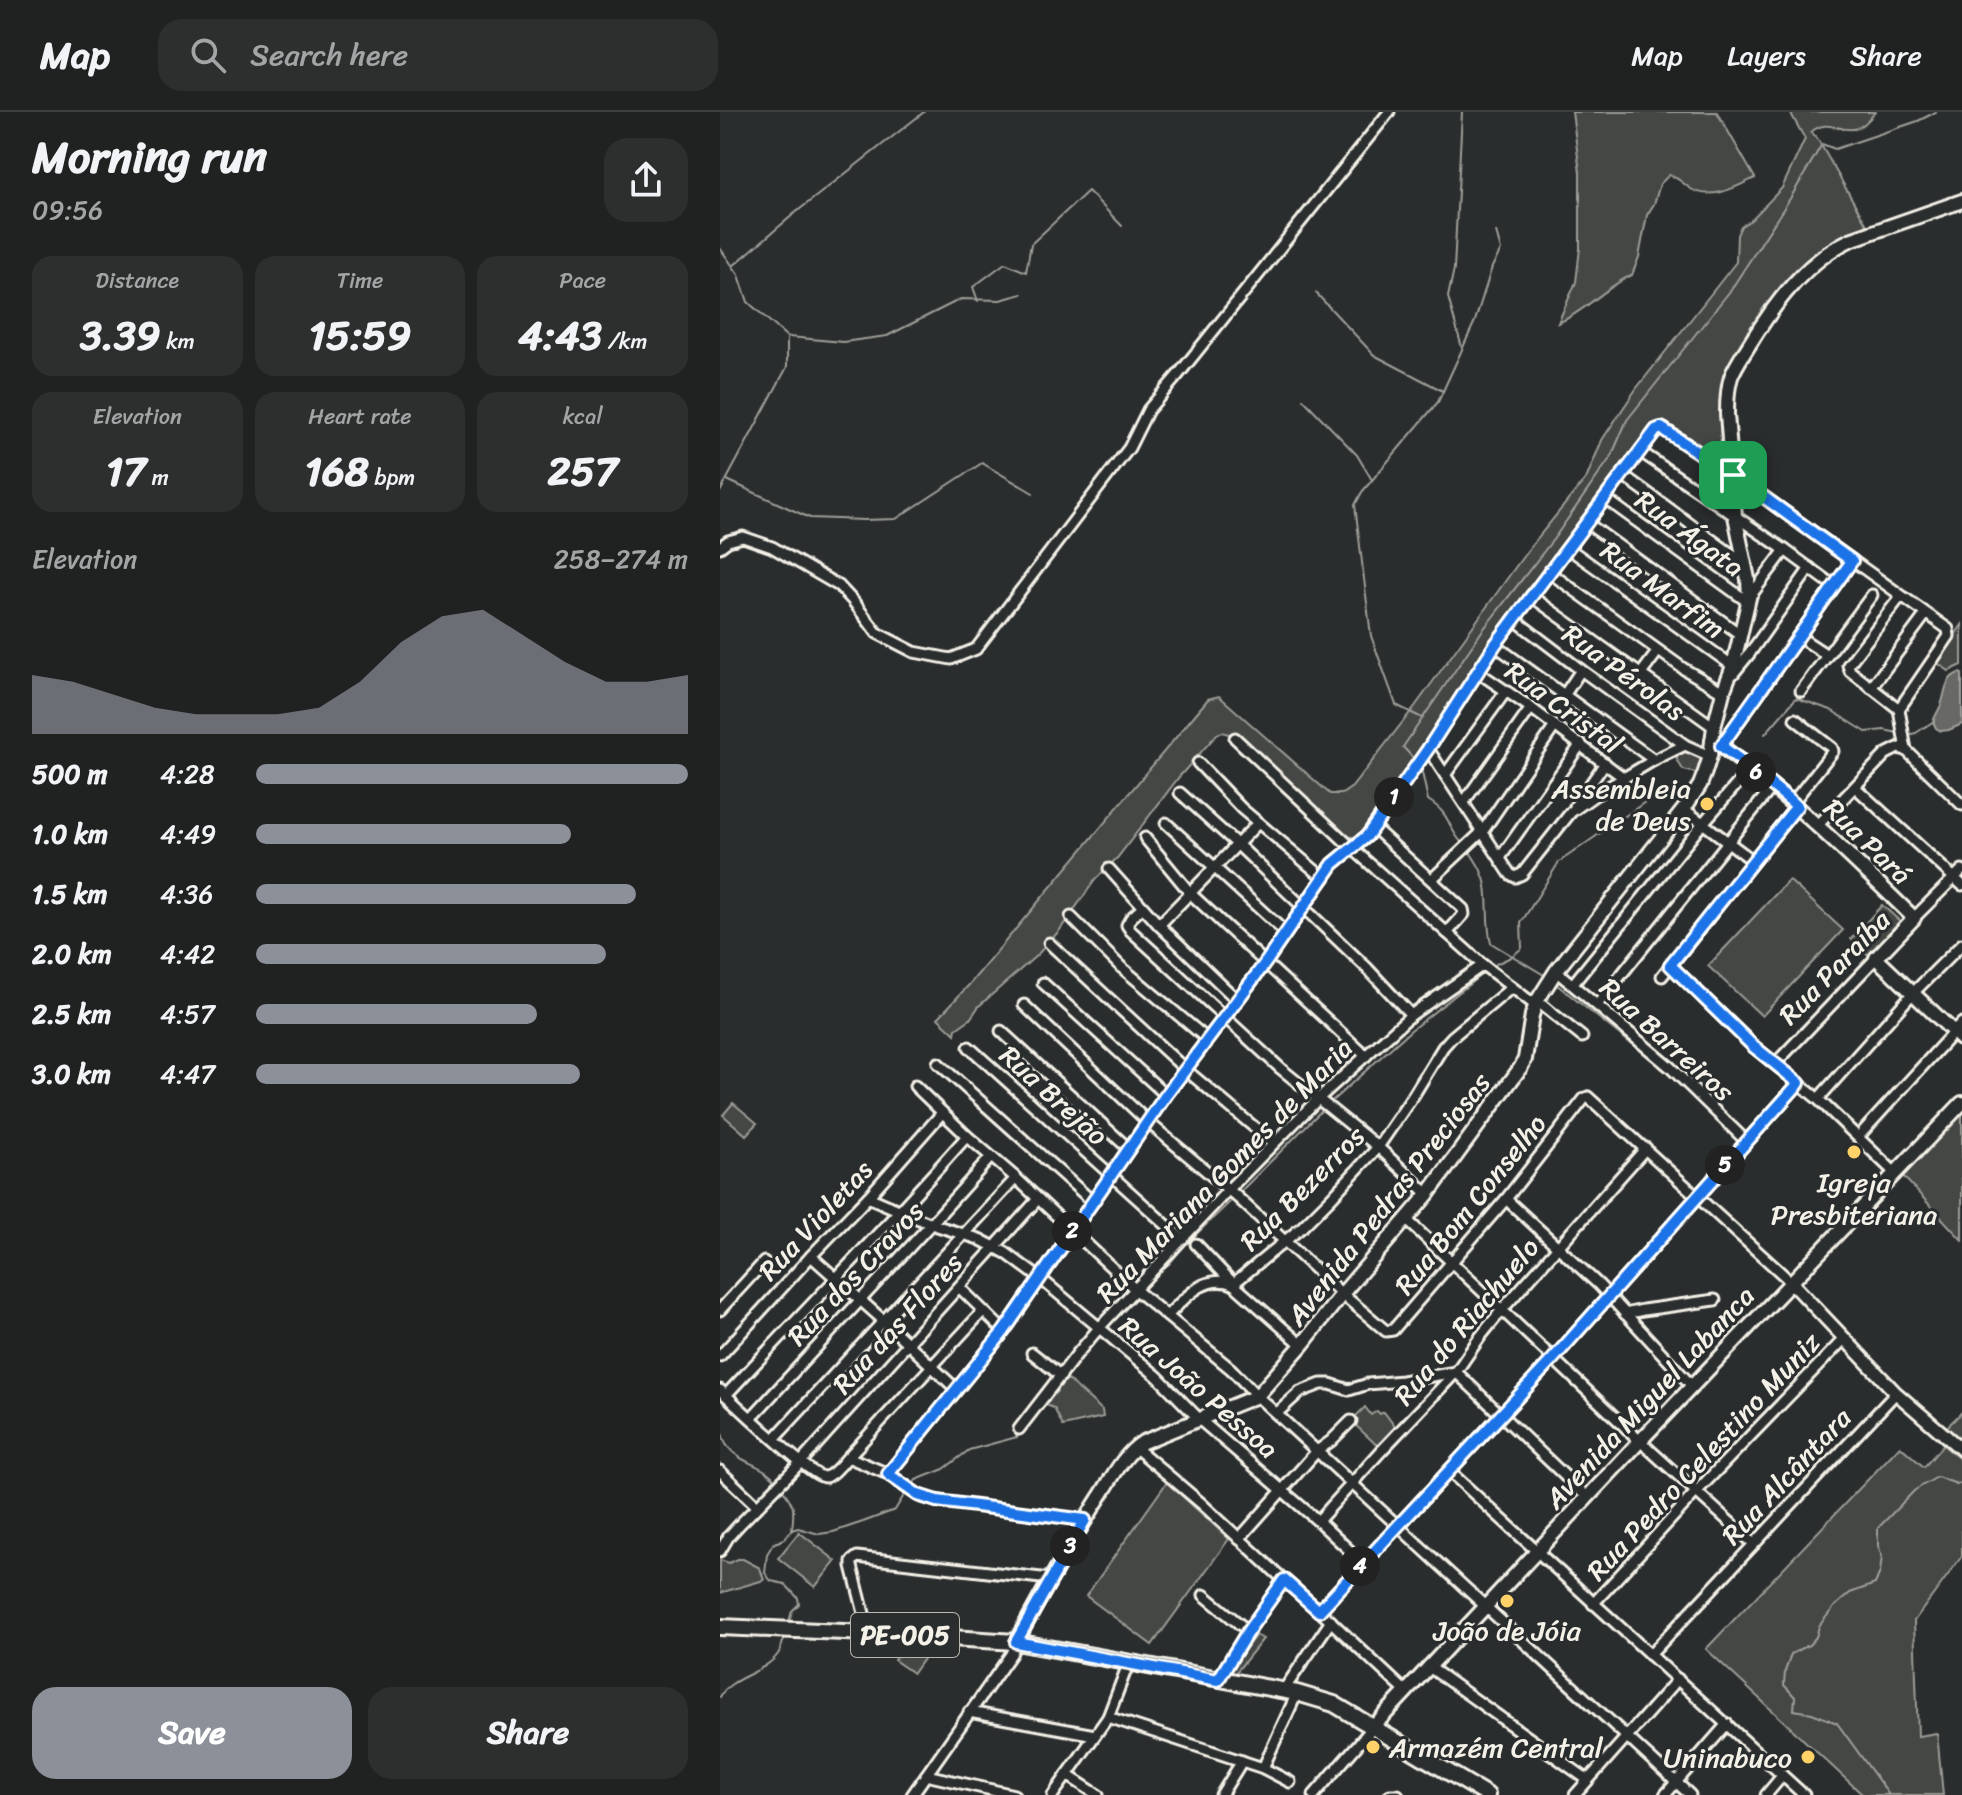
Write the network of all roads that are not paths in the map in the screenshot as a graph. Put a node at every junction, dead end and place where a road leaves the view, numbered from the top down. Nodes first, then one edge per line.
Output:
1 (1389, 112) edge
2 (1962, 201) edge
3 (1641, 452) junction
4 (1623, 475) junction
5 (1733, 475) junction
6 (1606, 499) junction
7 (1735, 516) junction
8 (1587, 523) junction
9 (720, 547) edge
10 (1568, 548) junction
11 (1785, 550) junction
12 (1852, 561) junction
13 (1745, 564) junction
14 (1810, 568) junction
15 (1549, 572) junction
16 (1834, 586) junction
17 (1872, 595) dead end
18 (1531, 596) junction
19 (1901, 596) junction
20 (1748, 600) junction
21 (1926, 614) junction
22 (1514, 619) junction
23 (1741, 635) junction
24 (1798, 636) junction
25 (1495, 645) junction
26 (1658, 651) junction
27 (1827, 655) junction
28 (1733, 666) junction
29 (1581, 670) junction
30 (1478, 672) junction
31 (1641, 674) junction
32 (1726, 686) junction
33 (1871, 688) junction
34 (1506, 691) junction
35 (1801, 691) dead end
36 (1565, 694) junction
37 (1531, 708) junction
38 (1899, 709) junction
39 (1795, 719) dead end
40 (1555, 726) junction
41 (1714, 727) junction
42 (1235, 738) dead end
43 (1716, 743) junction
44 (1581, 744) junction
45 (1685, 745) junction
46 (1428, 749) junction
47 (1906, 750) junction
48 (1710, 756) junction
49 (1654, 760) junction
50 (1198, 763) dead end
51 (1605, 763) junction
52 (1751, 768) junction
53 (1445, 775) junction
54 (1624, 778) junction
55 (1773, 786) junction
56 (1855, 787) junction
57 (1180, 793) dead end
58 (1464, 802) junction
59 (1795, 804) junction
60 (1962, 805) edge
61 (1684, 809) junction
62 (1571, 812) junction
63 (1166, 823) dead end
64 (1258, 823) junction
65 (1703, 823) junction
66 (1818, 825) junction
67 (1373, 827) junction
68 (1483, 831) junction
69 (1145, 838) dead end
70 (1729, 842) junction
71 (1238, 845) junction
72 (1352, 848) junction
73 (1500, 858) junction
74 (1752, 860) junction
75 (1109, 869) dead end
76 (1215, 869) junction
77 (1324, 878) junction
78 (1959, 878) edge
79 (1432, 879) junction
80 (1191, 894) junction
81 (1142, 908) junction
82 (1303, 909) junction
83 (1071, 917) dead end
84 (1914, 918) junction
85 (1159, 925) junction
86 (1286, 933) junction
87 (1447, 933) junction
88 (1049, 943) dead end
89 (1962, 944) edge
90 (1876, 958) junction
91 (1266, 962) junction
92 (1483, 965) junction
93 (1670, 965) junction
94 (1556, 971) junction
95 (1662, 976) dead end
96 (1043, 983) dead end
97 (1573, 984) junction
98 (1511, 988) junction
99 (1913, 993) junction
100 (1237, 1000) junction
101 (1536, 1003) junction
102 (1024, 1005) dead end
103 (1597, 1005) junction
104 (1411, 1015) junction
105 (1225, 1016) junction
106 (1001, 1031) dead end
107 (1959, 1032) edge
108 (1582, 1037) dead end
109 (1207, 1039) junction
110 (969, 1047) dead end
111 (1366, 1056) junction
112 (938, 1063) dead end
113 (1776, 1063) junction
114 (1186, 1070) junction
115 (1799, 1083) junction
116 (915, 1086) dead end
117 (1166, 1095) junction
118 (1319, 1098) junction
119 (1818, 1099) junction
120 (1962, 1103) edge
121 (942, 1113) junction
122 (1148, 1122) junction
123 (967, 1136) junction
124 (1858, 1137) junction
125 (1746, 1141) junction
126 (1273, 1143) junction
127 (1378, 1147) junction
128 (1646, 1148) junction
129 (1129, 1149) junction
130 (991, 1157) junction
131 (1895, 1173) junction
132 (1111, 1176) junction
133 (1016, 1178) junction
134 (1228, 1190) junction
135 (1428, 1194) junction
136 (868, 1197) junction
137 (1698, 1197) junction
138 (1038, 1199) junction
139 (1506, 1199) junction
140 (1093, 1202) junction
141 (902, 1211) junction
142 (1406, 1219) junction
143 (931, 1224) junction
144 (1073, 1230) junction
145 (965, 1234) junction
146 (1182, 1239) junction
147 (1285, 1241) junction
148 (1196, 1244) dead end
149 (994, 1246) junction
150 (1558, 1247) junction
151 (811, 1256) junction
152 (764, 1262) dead end
153 (1452, 1262) junction
154 (836, 1277) junction
155 (1041, 1279) junction
156 (1232, 1282) junction
157 (1791, 1282) junction
158 (959, 1287) junction
159 (1140, 1293) junction
160 (1342, 1294) junction
161 (1609, 1296) junction
162 (859, 1300) junction
163 (1715, 1300) dead end
164 (720, 1310) edge
165 (983, 1311) junction
166 (1501, 1311) junction
167 (1625, 1314) junction
168 (1167, 1316) junction
169 (884, 1321) junction
170 (1100, 1329) junction
171 (1004, 1331) junction
172 (1844, 1339) junction
173 (908, 1344) junction
174 (1302, 1345) junction
175 (1032, 1353) dead end
176 (720, 1356) edge
177 (1553, 1359) junction
178 (932, 1365) junction
179 (1456, 1372) junction
180 (1061, 1376) junction
181 (1692, 1386) junction
182 (956, 1389) junction
183 (723, 1393) edge
184 (1896, 1393) junction
185 (1257, 1396) junction
186 (1277, 1413) junction
187 (1502, 1415) junction
188 (751, 1418) junction
189 (1199, 1419) junction
190 (1351, 1421) dead end
191 (1019, 1429) dead end
192 (774, 1439) junction
193 (1640, 1441) junction
194 (1135, 1447) junction
195 (1962, 1450) edge
196 (1317, 1451) junction
197 (848, 1457) junction
198 (801, 1462) junction
199 (720, 1471) edge
200 (1449, 1471) junction
201 (888, 1474) junction
202 (1353, 1483) junction
203 (1282, 1490) junction
204 (1697, 1491) junction
205 (1587, 1497) junction
206 (758, 1507) junction
207 (1085, 1520) junction
208 (1318, 1521) junction
209 (1398, 1525) junction
210 (720, 1527) edge
211 (729, 1536) junction
212 (1239, 1539) junction
213 (1754, 1544) junction
214 (720, 1551) edge
215 (1536, 1552) junction
216 (1363, 1563) junction
217 (1050, 1579) junction
218 (1284, 1580) junction
219 (1204, 1595) dead end
220 (1593, 1604) junction
221 (1485, 1606) junction
222 (1319, 1611) junction
223 (1331, 1621) junction
224 (720, 1627) edge
225 (1248, 1631) junction
226 (869, 1633) junction
227 (1016, 1642) junction
228 (1650, 1655) junction
229 (1129, 1662) junction
230 (1428, 1666) junction
231 (1678, 1679) junction
232 (1218, 1680) junction
233 (1405, 1691) junction
234 (1290, 1692) junction
235 (969, 1712) junction
236 (1108, 1717) junction
237 (1727, 1724) junction
238 (1374, 1726) junction
239 (1095, 1735) junction
240 (1627, 1737) junction
241 (1242, 1761) junction
242 (1263, 1768) junction
243 (926, 1775) junction
244 (1067, 1775) junction
245 (1782, 1776) junction
246 (1588, 1780) junction
247 (1290, 1782) dead end
248 (1676, 1783) junction
249 (912, 1795) edge
250 (1014, 1795) edge
251 (1053, 1795) edge
252 (1098, 1795) edge
253 (1221, 1795) edge
254 (1314, 1795) edge
255 (1390, 1795) edge
256 (1398, 1795) edge
257 (1487, 1795) edge
258 (1575, 1795) edge
259 (1665, 1795) edge
260 (1690, 1795) edge
261 (1766, 1795) edge
262 (1804, 1795) edge

1 - 9 street
2 - 5 main road, Avenida Pedras Preciosas
3 - 4 street
3 - 5 street
3 - 7 street
4 - 6 street
4 - 13 street
5 - 7 main road, Avenida Pedras Preciosas
5 - 12 street
6 - 8 street
6 - 20 street, Rua Ágata
7 - 11 street
7 - 13 main road, Avenida Pedras Preciosas
8 - 10 street
8 - 23 street
10 - 15 street
10 - 28 street, Rua Marfim
11 - 14 street
11 - 20 street
12 - 16 street
12 - 19 street
13 - 20 main road, Avenida Pedras Preciosas
14 - 16 street
14 - 32 street
15 - 18 street
15 - 26 street
16 - 24 street
17 - 27 street
18 - 22 street
18 - 31 street
19 - 21 street
19 - 33 street
20 - 23 main road, Avenida Pedras Preciosas
21 - 33 street
21 - 38 street
22 - 25 street
22 - 29 street, Rua Pérolas
23 - 28 main road, Avenida Pedras Preciosas
24 - 27 street
24 - 43 street
25 - 30 street
25 - 36 street
26 - 31 street
26 - 32 street
27 - 35 street
28 - 32 main road, Avenida Pedras Preciosas
29 - 36 street
29 - 45 street, Rua Pérolas
30 - 34 street, Rua Cristal
30 - 46 street
31 - 41 street
32 - 41 main road, Avenida Pedras Preciosas
33 - 38 street
34 - 37 street, Rua Cristal
34 - 53 street
36 - 49 street
37 - 40 street, Rua Cristal
37 - 58 street
38 - 47 street
39 - 59 street
40 - 44 street, Rua Cristal
40 - 68 street
41 - 43 main road, Avenida Pedras Preciosas
42 - 72 street
43 - 48 main road, Avenida Pedras Preciosas
43 - 52 main road, Rua Pará
44 - 51 street, Rua Cristal
44 - 73 street
45 - 48 street, Rua Pérolas
45 - 49 street
46 - 53 street
46 - 67 street
47 - 56 street
47 - 60 street
48 - 61 main road, Avenida Pedras Preciosas
49 - 54 street
50 - 64 street
51 - 54 street, Rua Cristal
51 - 62 street
52 - 55 main road, Rua Pará
52 - 65 street
53 - 58 street
54 - 62 street
55 - 59 main road, Rua Pará
55 - 70 street
56 - 66 street
56 - 78 street
57 - 71 street
58 - 68 street
59 - 66 main road, Rua Pará
59 - 74 street
61 - 65 street
61 - 94 main road, Avenida Pedras Preciosas
62 - 73 street
63 - 76 street
64 - 71 street
64 - 77 street
65 - 70 street
65 - 97 street
66 - 84 main road, Rua Pará
67 - 72 street
67 - 79 street
68 - 73 street
68 - 79 street
69 - 80 street
70 - 74 street
70 - 103 street
71 - 76 street
71 - 82 street
72 - 77 street
72 - 87 street
74 - 93 street
75 - 81 street
76 - 80 street
76 - 86 street
77 - 82 street
78 - 84 street, Rua Paraíba
79 - 87 street
80 - 85 street
80 - 91 street
81 - 85 street
81 - 105 street
82 - 86 street
82 - 104 street
83 - 109 street
84 - 90 main road, Rua Paraíba
85 - 100 street
86 - 91 street
87 - 92 street
88 - 114 street
89 - 99 street
90 - 99 main road
90 - 113 street, Rua Paraíba
91 - 100 street
91 - 111 street
92 - 98 street
92 - 104 street, Rua Mariana Gomes de Maria
93 - 95 street
93 - 113 street
94 - 97 street, Rua Barreiros
94 - 101 main road, Avenida Pedras Preciosas
96 - 117 street
97 - 103 street, Rua Barreiros
98 - 101 street
98 - 127 street, Rua Bezerros
99 - 107 main road
99 - 119 street
100 - 105 street
101 - 108 street
101 - 135 main road, Avenida Pedras Preciosas
102 - 122 street
103 - 125 street, Rua Barreiros
104 - 111 street, Rua Mariana Gomes de Maria
105 - 109 street
105 - 118 street
106 - 129 street
107 - 124 street
109 - 114 street
110 - 132 street, Rua Brejão
111 - 118 street, Rua Mariana Gomes de Maria
112 - 140 street
113 - 115 street
114 - 117 street
114 - 126 street
115 - 119 street
115 - 125 street
116 - 121 street
117 - 122 street
118 - 126 street, Rua Mariana Gomes de Maria
118 - 127 street
119 - 124 street
120 - 131 main road, Avenida Miguel Labanca
121 - 123 street
121 - 136 street, Rua Violetas
122 - 129 street
122 - 134 street
123 - 130 street
123 - 141 street
124 - 131 street
125 - 137 street
126 - 134 street, Rua Mariana Gomes de Maria
127 - 135 street
127 - 147 street, Rua Bezerros
128 - 137 street
128 - 139 street, Rua Bom Conselho
128 - 150 street, Rua do Riachuelo
129 - 132 street
130 - 133 street
130 - 143 street, Rua dos Cravos
131 - 157 main road, Avenida Miguel Labanca
132 - 140 street
132 - 146 street, Rua Brejão
133 - 138 street
133 - 145 street
134 - 146 street, Rua Mariana Gomes de Maria
134 - 147 street
135 - 142 main road, Avenida Pedras Preciosas
136 - 141 street, Rua João Pessoa
136 - 151 street, Rua Violetas
137 - 157 street
137 - 161 street
138 - 144 street
138 - 149 street, Rua das Flores
139 - 150 street
139 - 153 street, Rua Bom Conselho
140 - 144 street
141 - 143 street, Rua João Pessoa
141 - 154 street
142 - 153 street
142 - 160 main road, Avenida Pedras Preciosas
143 - 145 street, Rua João Pessoa
143 - 162 street, Rua dos Cravos
144 - 155 street
144 - 159 street
145 - 149 street, Rua João Pessoa
145 - 169 street
146 - 159 street, Rua Mariana Gomes de Maria
147 - 156 street, Rua Bezerros
147 - 160 street
148 - 156 street
149 - 155 street, Rua João Pessoa
149 - 158 street, Rua das Flores
150 - 161 street
150 - 166 street, Rua do Riachuelo
151 - 154 street
151 - 176 street, Rua Violetas
152 - 164 street
153 - 160 street, Rua Bom Conselho
153 - 166 street
154 - 162 street
154 - 183 street
155 - 170 street, Rua João Pessoa
155 - 171 street
156 - 168 street, Rua Bezerros
156 - 174 street
157 - 172 street
157 - 181 main road, Avenida Miguel Labanca
158 - 165 street
158 - 173 street, Rua das Flores
159 - 168 street
159 - 170 street, Rua Mariana Gomes de Maria
160 - 174 main road, Avenida Pedras Preciosas
161 - 167 street
161 - 177 street
162 - 169 street
162 - 188 street, Rua dos Cravos
163 - 167 street
165 - 171 street
165 - 178 street
166 - 177 street
166 - 179 street, Rua do Riachuelo
167 - 181 street
168 - 185 street
169 - 173 street
169 - 192 street
170 - 180 street, Rua Mariana Gomes de Maria
170 - 189 street, Rua João Pessoa
171 - 182 street
172 - 184 street
172 - 204 street, Rua Pedro Celestino Muniz
173 - 178 street
173 - 198 street, Rua das Flores
174 - 185 main road, Avenida Pedras Preciosas
175 - 180 street
177 - 187 street
177 - 193 street
178 - 182 street
178 - 197 street
179 - 186 street
179 - 187 street
179 - 202 street, Rua do Riachuelo
180 - 191 street, Rua Mariana Gomes de Maria
181 - 193 main road, Avenida Miguel Labanca
182 - 201 street
183 - 188 street
184 - 195 street
184 - 213 street, Rua Alcântara
185 - 186 street
185 - 189 main road
186 - 196 street
187 - 200 street
187 - 205 street
188 - 192 street
189 - 194 main road
189 - 203 street, Rua João Pessoa
190 - 196 street
192 - 198 street
193 - 204 street
193 - 205 main road, Avenida Miguel Labanca
194 - 207 main road
194 - 212 street
196 - 202 street
196 - 203 street
197 - 198 street
197 - 201 street
198 - 206 street, Rua das Flores
199 - 206 street
200 - 209 street
200 - 215 street
201 - 207 street
202 - 208 street, Rua do Riachuelo
202 - 209 street
203 - 208 street, Rua João Pessoa
203 - 212 street
204 - 213 street
204 - 220 street, Rua Pedro Celestino Muniz
205 - 215 main road, Avenida Miguel Labanca
206 - 211 street
207 - 217 main road
208 - 216 street, Rua João Pessoa
209 - 216 street
209 - 221 street
210 - 211 street
211 - 214 street
212 - 218 street
213 - 228 street, Rua Alcântara
215 - 220 street
215 - 221 main road, Avenida Miguel Labanca
216 - 222 street
217 - 226 street
217 - 227 main road
218 - 222 street
218 - 225 street
219 - 225 street
220 - 228 street
221 - 230 main road, Avenida Miguel Labanca
221 - 240 street
222 - 223 street
223 - 233 street
223 - 234 street
224 - 226 main road, PE-005
225 - 232 street
226 - 227 main road, PE-005
227 - 229 main road, PE-005
227 - 235 street
228 - 231 street
229 - 232 main road, PE-005
229 - 236 street
230 - 233 main road, Avenida Miguel Labanca
230 - 246 street
231 - 237 street
231 - 240 street
232 - 234 main road, PE-005
233 - 238 main road, Avenida Miguel Labanca
234 - 238 main road, PE-005
234 - 242 street
235 - 239 street
235 - 243 street
236 - 239 street
236 - 241 street
237 - 245 street
237 - 248 street
238 - 254 street
238 - 257 main road, PE-005
239 - 244 street
240 - 246 street
240 - 248 street
241 - 242 street
241 - 253 street
242 - 247 street
243 - 249 street
243 - 250 street
244 - 251 street
244 - 252 street
245 - 261 street
245 - 262 street
246 - 258 street
248 - 259 street
248 - 260 street
255 - 256 street

